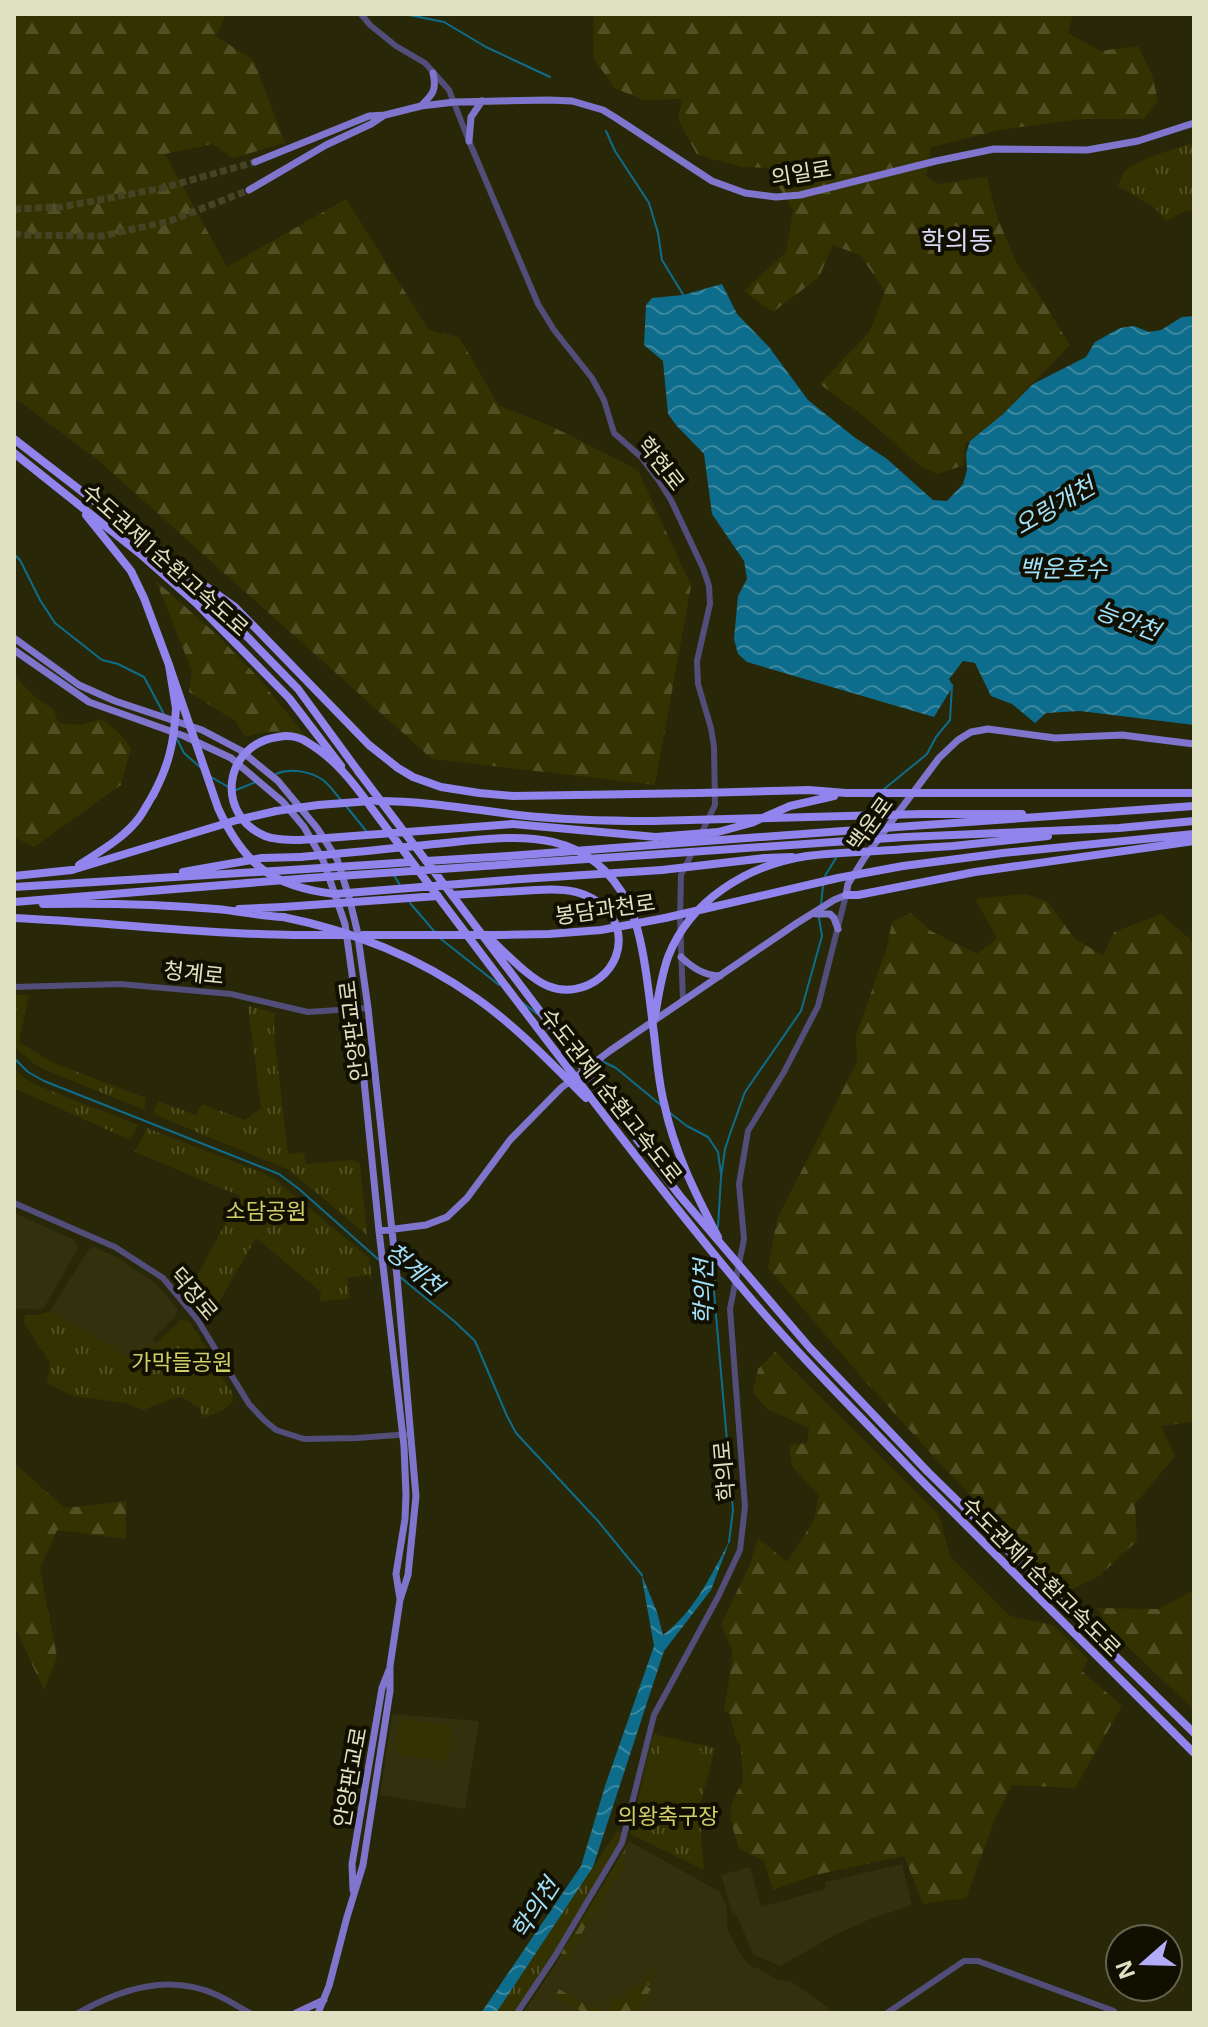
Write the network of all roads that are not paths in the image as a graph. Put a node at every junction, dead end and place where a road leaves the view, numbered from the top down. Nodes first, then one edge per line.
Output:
1 (361, 14) edge
2 (433, 73) junction
3 (482, 101) junction
4 (455, 102) junction
5 (421, 106) junction
6 (385, 115) junction
7 (1194, 123) edge
8 (469, 141) junction
9 (255, 162) tunnel mouth
10 (249, 190) tunnel mouth
11 (14, 439) edge
12 (14, 453) edge
13 (76, 502) junction
14 (163, 556) junction
15 (14, 638) edge
16 (14, 650) edge
17 (169, 665) junction
18 (1194, 744) edge
19 (346, 773) junction
20 (846, 793) junction
21 (1194, 793) edge
22 (1194, 806) edge
23 (1095, 814) junction
24 (1194, 821) edge
25 (1119, 828) junction
26 (1194, 834) edge
27 (1194, 841) edge
28 (805, 856) junction
29 (511, 860) junction
30 (72, 870) junction
31 (308, 873) junction
32 (14, 876) edge
33 (143, 879) junction
34 (14, 887) edge
35 (846, 895) junction
36 (14, 903) edge
37 (826, 910) junction
38 (283, 912) junction
39 (14, 918) edge
40 (472, 921) junction
41 (838, 929) junction
42 (681, 957) junction
43 (720, 976) junction
44 (14, 987) edge
45 (683, 1001) junction
46 (368, 1008) junction
47 (357, 1010) junction
48 (654, 1034) junction
49 (608, 1120) junction
50 (14, 1203) edge
51 (392, 1230) junction
52 (379, 1231) junction
53 (726, 1252) junction
54 (406, 1434) junction
55 (1194, 1733) edge
56 (1194, 1753) edge
57 (324, 2000) junction
58 (1114, 2012) edge
59 (78, 2013) edge
60 (250, 2013) edge
61 (296, 2013) edge
62 (320, 2013) edge
63 (517, 2013) edge
64 (887, 2013) edge

1 - 2 street, 학현로
2 - 4 street, 학현로
2 - 5 main road
3 - 4 main road, 의일로
3 - 7 main road, 의일로
3 - 8 main road
4 - 5 main road, 의일로
4 - 8 street, 학현로
5 - 6 main road, 의일로
6 - 9 main road, 의일로
6 - 10 main road, 의일로
8 - 42 street, 학현로
11 - 14 highway, 수도권제1순환고속도로
12 - 13 highway, 수도권제1순환고속도로
13 - 17 highway
13 - 19 highway, 수도권제1순환고속도로, bridge
14 - 20 highway, bridge
14 - 40 highway, 수도권제1순환고속도로, bridge
15 - 46 main road, 안양판교로
16 - 47 main road, 안양판교로, bridge
17 - 28 highway, bridge
17 - 30 highway, bridge
18 - 35 main road, 백운로
19 - 20 highway, bridge
19 - 49 highway, 수도권제1순환고속도로, bridge
20 - 21 highway, bridge
22 - 23 highway
23 - 29 highway, bridge
23 - 30 highway, bridge
24 - 25 highway
25 - 28 highway, bridge
25 - 29 highway, bridge
26 - 39 highway, 봉담과천로, bridge
27 - 35 highway
28 - 48 highway, bridge
29 - 31 highway, bridge
30 - 32 highway
31 - 33 highway
31 - 36 highway
33 - 34 highway
33 - 48 highway, bridge
35 - 37 main road
35 - 41 street, 학의로
36 - 38 highway
37 - 41 main road
37 - 43 main road
38 - 40 highway, bridge
38 - 49 highway, bridge
40 - 53 highway, 수도권제1순환고속도로, bridge
41 - 63 street, 학의로
42 - 43 main road
42 - 45 street, 학현로
43 - 45 main road
44 - 47 street, 청계로
45 - 51 main road
46 - 47 street, 청계로
46 - 51 main road, 안양판교로
47 - 52 main road, 안양판교로
48 - 53 highway, bridge
49 - 56 highway, 수도권제1순환고속도로, bridge
50 - 54 street, 덕장로
51 - 52 main road
51 - 54 main road, 안양판교로
52 - 54 main road, 안양판교로
53 - 55 highway, 수도권제1순환고속도로, bridge
54 - 57 main road, 안양판교로
57 - 61 main road
57 - 62 main road, 안양판교로
58 - 64 street
59 - 60 street

